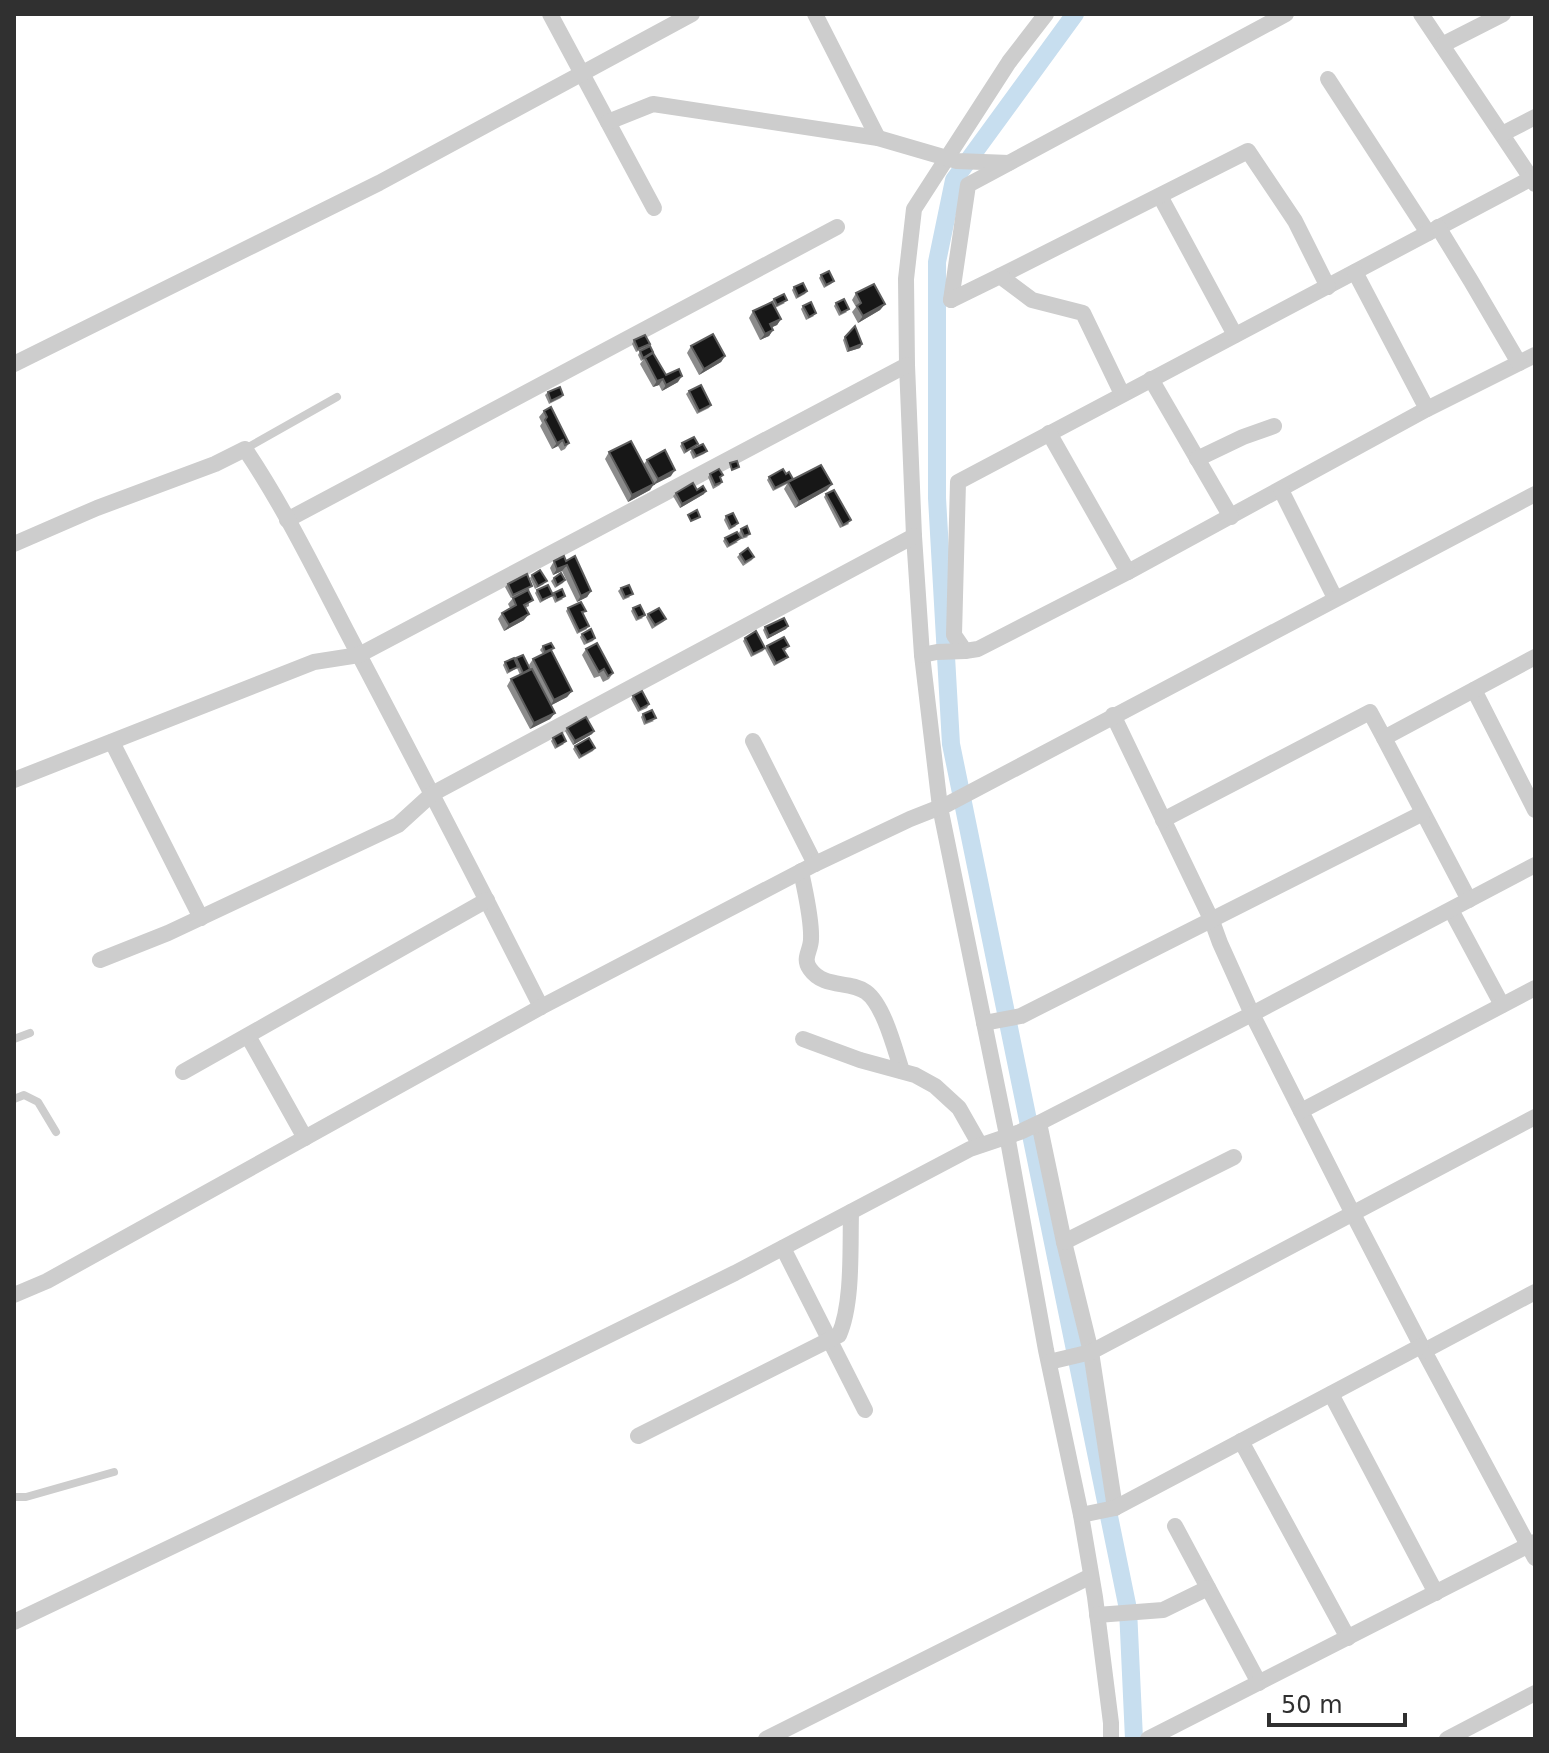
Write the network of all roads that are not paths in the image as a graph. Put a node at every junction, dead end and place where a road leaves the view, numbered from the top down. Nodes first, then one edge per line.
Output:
1 (550, 14) edge
2 (692, 14) edge
3 (815, 14) edge
4 (1046, 14) edge
5 (1286, 14) edge
6 (1421, 14) edge
7 (1503, 14) edge
8 (1442, 45) junction
9 (582, 73) junction
10 (1328, 79) dead end
11 (1535, 117) edge
12 (608, 122) junction
13 (1502, 134) junction
14 (878, 138) junction
15 (952, 159) junction
16 (1011, 163) junction
17 (1533, 181) edge
18 (1160, 196) junction
19 (654, 208) dead end
20 (837, 227) dead end
21 (1433, 230) junction
22 (1355, 272) junction
23 (1000, 276) junction
24 (1328, 287) junction
25 (1235, 335) junction
26 (1535, 355) edge
27 (1519, 363) junction
28 (14, 364) edge
29 (907, 365) junction
30 (1151, 379) junction
31 (1122, 394) junction
32 (337, 397) dead end
33 (1427, 409) junction
34 (1274, 426) dead end
35 (1049, 433) junction
36 (245, 449) junction
37 (1197, 459) junction
38 (1281, 490) junction
39 (1535, 494) edge
40 (1231, 517) junction
41 (287, 520) junction
42 (914, 536) junction
43 (14, 544) edge
44 (1128, 572) junction
45 (1335, 598) junction
46 (944, 652) junction
47 (359, 655) junction
48 (1535, 657) edge
49 (1474, 690) junction
50 (1113, 715) junction
51 (1384, 738) junction
52 (753, 741) dead end
53 (112, 742) junction
54 (14, 780) edge
55 (432, 794) junction
56 (944, 805) junction
57 (1535, 810) edge
58 (1423, 813) junction
59 (1163, 820) junction
60 (1535, 865) edge
61 (808, 868) junction
62 (487, 900) junction
63 (1469, 900) junction
64 (1451, 910) junction
65 (201, 918) junction
66 (1212, 921) junction
67 (100, 960) dead end
68 (1535, 988) edge
69 (1502, 1005) junction
70 (541, 1007) junction
71 (1252, 1014) junction
72 (984, 1023) junction
73 (30, 1033) dead end
74 (248, 1036) junction
75 (14, 1039) edge
76 (803, 1039) dead end
77 (902, 1071) junction
78 (183, 1072) dead end
79 (14, 1099) edge
80 (1301, 1111) junction
81 (1535, 1117) edge
82 (1039, 1123) junction
83 (56, 1132) dead end
84 (1014, 1133) junction
85 (305, 1138) junction
86 (980, 1145) junction
87 (1234, 1157) dead end
88 (851, 1212) junction
89 (1353, 1214) junction
90 (1064, 1242) junction
91 (783, 1248) junction
92 (14, 1295) edge
93 (1534, 1297) edge
94 (830, 1340) junction
95 (1422, 1348) junction
96 (1091, 1352) junction
97 (1055, 1360) junction
98 (1331, 1394) junction
99 (865, 1410) dead end
100 (638, 1436) dead end
101 (1241, 1441) junction
102 (114, 1472) dead end
103 (14, 1497) edge
104 (1115, 1508) junction
105 (1088, 1514) junction
106 (1175, 1526) dead end
107 (1533, 1549) edge
108 (1091, 1576) junction
109 (1208, 1588) junction
110 (1436, 1593) junction
111 (1097, 1615) junction
112 (14, 1622) edge
113 (1348, 1638) junction
114 (1259, 1683) junction
115 (1535, 1693) edge
116 (766, 1739) edge
117 (1111, 1739) edge
118 (1148, 1739) edge
119 (1447, 1739) edge

1 - 9 street
2 - 9 street
3 - 14 street
4 - 15 street
5 - 16 street
6 - 8 street
7 - 8 street
8 - 13 street
9 - 12 street
9 - 28 street
10 - 21 street
11 - 13 street
12 - 14 street
12 - 19 street
13 - 17 street
14 - 15 street
15 - 16 street
15 - 29 street
16 - 23 street
17 - 21 street
18 - 23 street
18 - 24 street
18 - 25 street
20 - 41 street
21 - 22 street
21 - 27 street
22 - 24 street
22 - 33 street
23 - 31 street
24 - 25 street
25 - 30 street
26 - 27 street
27 - 33 street
29 - 42 street
29 - 47 street
30 - 31 street
30 - 37 street
31 - 35 street
32 - 36 lane
33 - 38 street
34 - 37 street
35 - 44 street
35 - 46 street
36 - 41 street
36 - 43 street
37 - 40 street
38 - 40 street
38 - 45 street
39 - 45 street
40 - 44 street
41 - 47 street
42 - 46 street
42 - 55 street
44 - 46 street
45 - 50 street
46 - 56 street
47 - 53 street
47 - 55 street
48 - 49 street
49 - 51 street
49 - 57 street
50 - 56 street
50 - 59 street
51 - 58 street
51 - 59 street
52 - 61 street
53 - 54 street
53 - 65 street
55 - 62 street
55 - 65 street
56 - 61 street
56 - 72 street
58 - 63 street
58 - 66 street
59 - 66 street
60 - 63 street
61 - 70 street
61 - 77 street
62 - 70 street
62 - 74 street
63 - 64 street
64 - 69 street
64 - 71 street
65 - 67 street
66 - 71 street
66 - 72 street
68 - 69 street
69 - 80 street
70 - 85 street
71 - 80 street
71 - 82 street
72 - 84 street
73 - 75 lane
74 - 78 street
74 - 85 street
76 - 77 street
77 - 86 street
79 - 83 lane
80 - 89 street
81 - 89 street
82 - 84 street
82 - 90 street
84 - 86 street
84 - 97 street
85 - 92 street
86 - 88 street
87 - 90 street
88 - 91 street
88 - 94 street
89 - 95 street
89 - 96 street
90 - 96 street
91 - 94 street
91 - 112 street
93 - 95 street
94 - 99 street
94 - 100 street
95 - 98 street
95 - 107 street
96 - 97 street
96 - 104 street
97 - 105 street
98 - 101 street
98 - 110 street
101 - 104 street
101 - 113 street
102 - 103 lane
104 - 105 street
105 - 108 street
106 - 109 street
107 - 110 street
108 - 111 street
108 - 116 street
109 - 111 street
109 - 114 street
110 - 113 street
111 - 117 street
113 - 114 street
114 - 118 street
115 - 119 street

